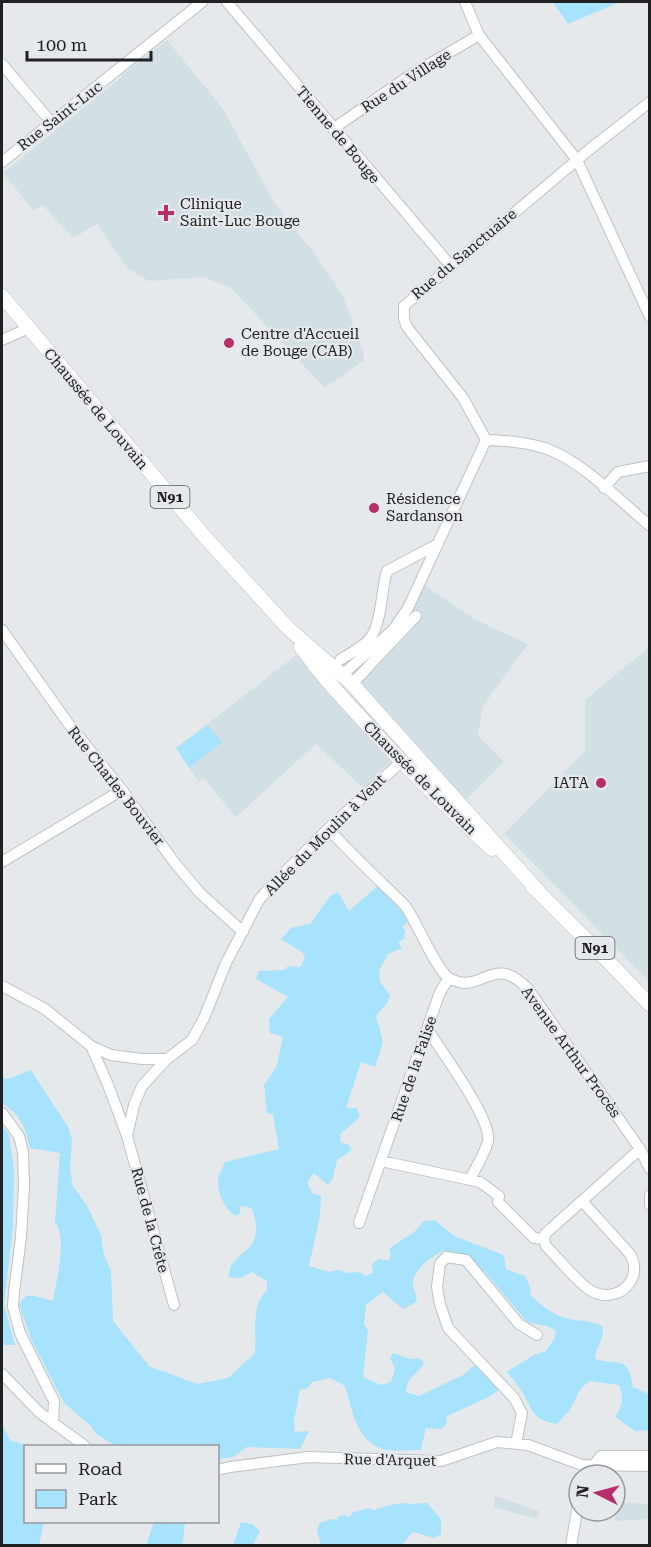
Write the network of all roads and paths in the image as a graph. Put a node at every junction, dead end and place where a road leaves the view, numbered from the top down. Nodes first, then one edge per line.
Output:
1 (202, 2) edge
2 (227, 2) edge
3 (465, 2) edge
4 (479, 35) junction
5 (2, 64) edge
6 (650, 102) edge
7 (51, 123) junction
8 (333, 129) junction
9 (577, 160) junction
10 (2, 162) edge
11 (451, 266) junction
12 (2, 296) edge
13 (650, 317) edge
14 (29, 328) junction
15 (2, 340) edge
16 (486, 440) junction
17 (650, 466) edge
18 (604, 488) junction
19 (650, 526) edge
20 (438, 544) junction
21 (416, 616) dead end
22 (288, 628) junction
23 (2, 630) edge
24 (340, 660) dead end
25 (347, 680) junction
26 (329, 685) junction
27 (409, 747) junction
28 (401, 762) junction
29 (122, 790) junction
30 (440, 790) junction
31 (328, 829) junction
32 (2, 862) edge
33 (243, 932) junction
34 (449, 978) junction
35 (2, 986) edge
36 (650, 1005) edge
37 (428, 1030) junction
38 (91, 1046) junction
39 (167, 1059) junction
40 (2, 1113) edge
41 (127, 1136) junction
42 (640, 1149) junction
43 (381, 1161) junction
44 (650, 1169) edge
45 (470, 1180) junction
46 (650, 1195) edge
47 (582, 1201) junction
48 (650, 1205) edge
49 (359, 1223) dead end
50 (544, 1239) junction
51 (174, 1305) dead end
52 (537, 1335) dead end
53 (2, 1374) edge
54 (53, 1423) junction
55 (516, 1443) junction
56 (84, 1445) edge
57 (650, 1456) edge
58 (577, 1463) edge
59 (596, 1463) edge
60 (627, 1466) edge
61 (650, 1466) edge
62 (219, 1470) edge
63 (575, 1523) edge
64 (571, 1545) edge

1 - 7 street, Rue Saint-Luc
2 - 8 street, Tienne de Bouge
3 - 4 street
4 - 8 street, Rue du Village
4 - 9 street
5 - 7 street
6 - 9 street, Rue du Sanctuaire
7 - 10 street, Rue Saint-Luc
8 - 11 street, Tienne de Bouge
9 - 11 street, Rue du Sanctuaire
9 - 13 street
11 - 16 street, Rue du Sanctuaire
12 - 14 main road, Chaussée de Louvain / N91
14 - 15 street
14 - 22 main road, Chaussée de Louvain / N91
16 - 18 street
16 - 20 street
17 - 18 street
18 - 19 street
20 - 24 street
20 - 25 street
21 - 25 street
22 - 25 main road, Chaussée de Louvain / N91
22 - 26 main road, Chaussée de Louvain / N91
23 - 29 street, Rue Charles Bouvier
25 - 26 main road
25 - 27 main road, Chaussée de Louvain / N91
26 - 28 main road, Chaussée de Louvain / N91
27 - 28 main road
27 - 30 main road, Chaussée de Louvain / N91
28 - 30 main road, Chaussée de Louvain / N91
28 - 31 street, Allée du Moulin à Vent
29 - 32 street
29 - 33 street, Rue Charles Bouvier
30 - 36 main road, Chaussée de Louvain / N91
31 - 33 street, Allée du Moulin à Vent
31 - 34 street
33 - 39 street, Allée du Moulin à Vent
34 - 37 street, Rue de la Falise
34 - 42 street, Avenue Arthur Procès
35 - 38 street
37 - 43 street, Rue de la Falise
37 - 45 street
38 - 39 street
38 - 41 street, Rue de la Crête
39 - 41 street, Rue de la Crête
40 - 54 street
41 - 51 street, Rue de la Crête
42 - 44 street, Avenue Arthur Procès
42 - 47 street
43 - 45 street
43 - 49 street, Rue de la Falise
45 - 50 street
46 - 48 street
47 - 50 street
47 - 50 street
52 - 55 street
53 - 54 street
54 - 56 street
55 - 58 street, Rue d'Arquet
55 - 62 street, Rue d'Arquet
57 - 59 street
60 - 61 street, Rue d'Arquet
63 - 64 street

